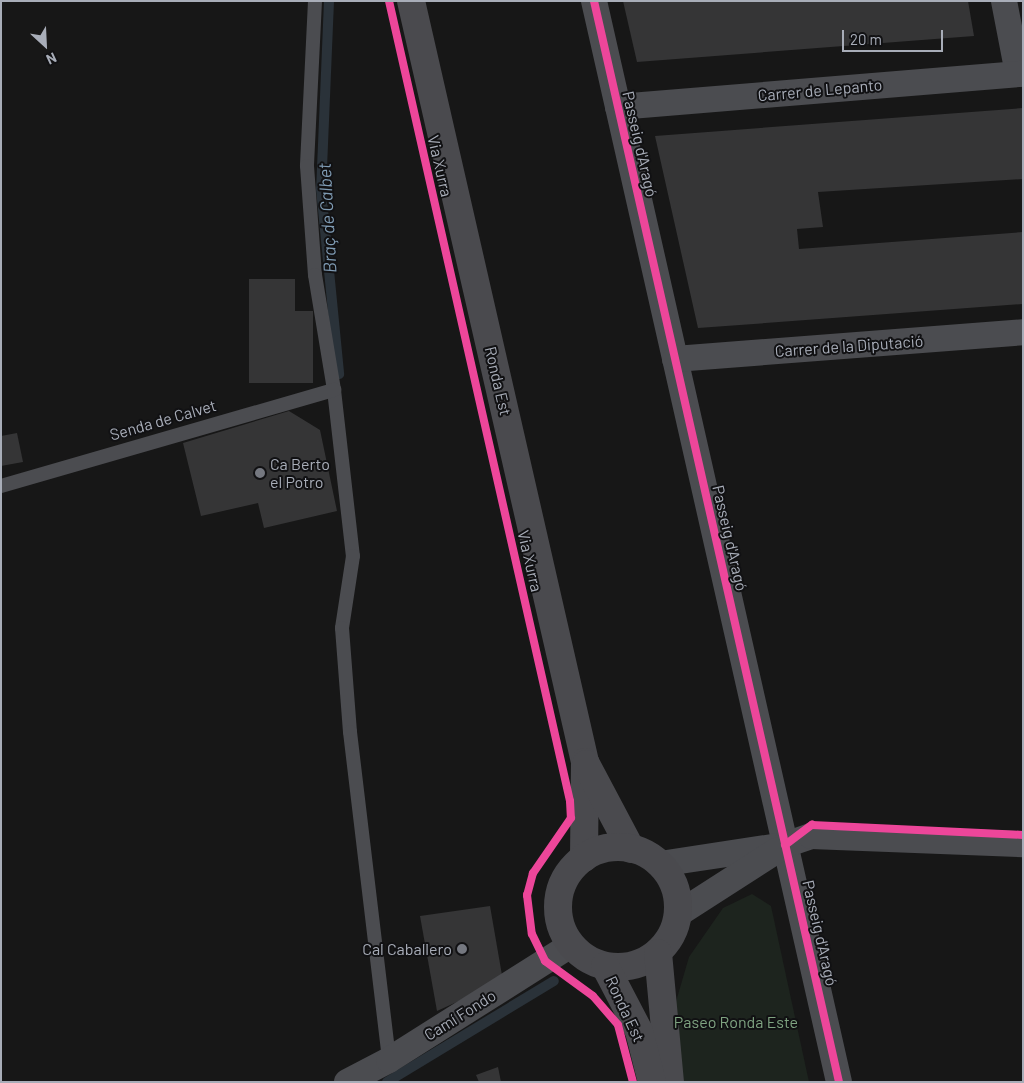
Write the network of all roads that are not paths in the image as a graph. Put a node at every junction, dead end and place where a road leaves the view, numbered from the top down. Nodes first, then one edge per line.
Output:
1 (315, 1) edge
2 (411, 1) edge
3 (594, 1) edge
4 (1004, 1) edge
5 (1020, 74) edge
6 (618, 107) junction
7 (1023, 332) edge
8 (675, 359) junction
9 (334, 390) junction
10 (1, 486) edge
11 (585, 762) junction
12 (1023, 844) edge
13 (786, 845) junction
14 (631, 849) junction
15 (584, 858) junction
16 (660, 864) junction
17 (678, 914) junction
18 (571, 945) junction
19 (658, 953) junction
20 (605, 966) junction
21 (389, 1060) junction
22 (347, 1082) edge
23 (652, 1082) edge
24 (670, 1082) edge
25 (839, 1082) edge

1 - 9 lane
2 - 11 main road, Ronda Est
3 - 6 street, Passeig d'Aragó
4 - 5 street
5 - 6 street, Carrer de Lepanto
6 - 8 street, Passeig d'Aragó
7 - 8 street, Carrer de la Diputació
8 - 13 street, Passeig d'Aragó
9 - 10 lane, Senda de Calvet
9 - 21 lane
11 - 14 main road, Ronda Est
11 - 15 main road, Ronda Est
12 - 13 street
13 - 16 street
13 - 17 street
13 - 25 street, Passeig d'Aragó
14 - 15 main road
14 - 16 main road
15 - 18 main road
16 - 17 main road
17 - 19 main road
18 - 20 main road
18 - 21 street, Camí Fondo
19 - 20 main road
19 - 24 main road, Ronda Est
20 - 23 main road, Ronda Est
21 - 22 street, Camí Fondo

